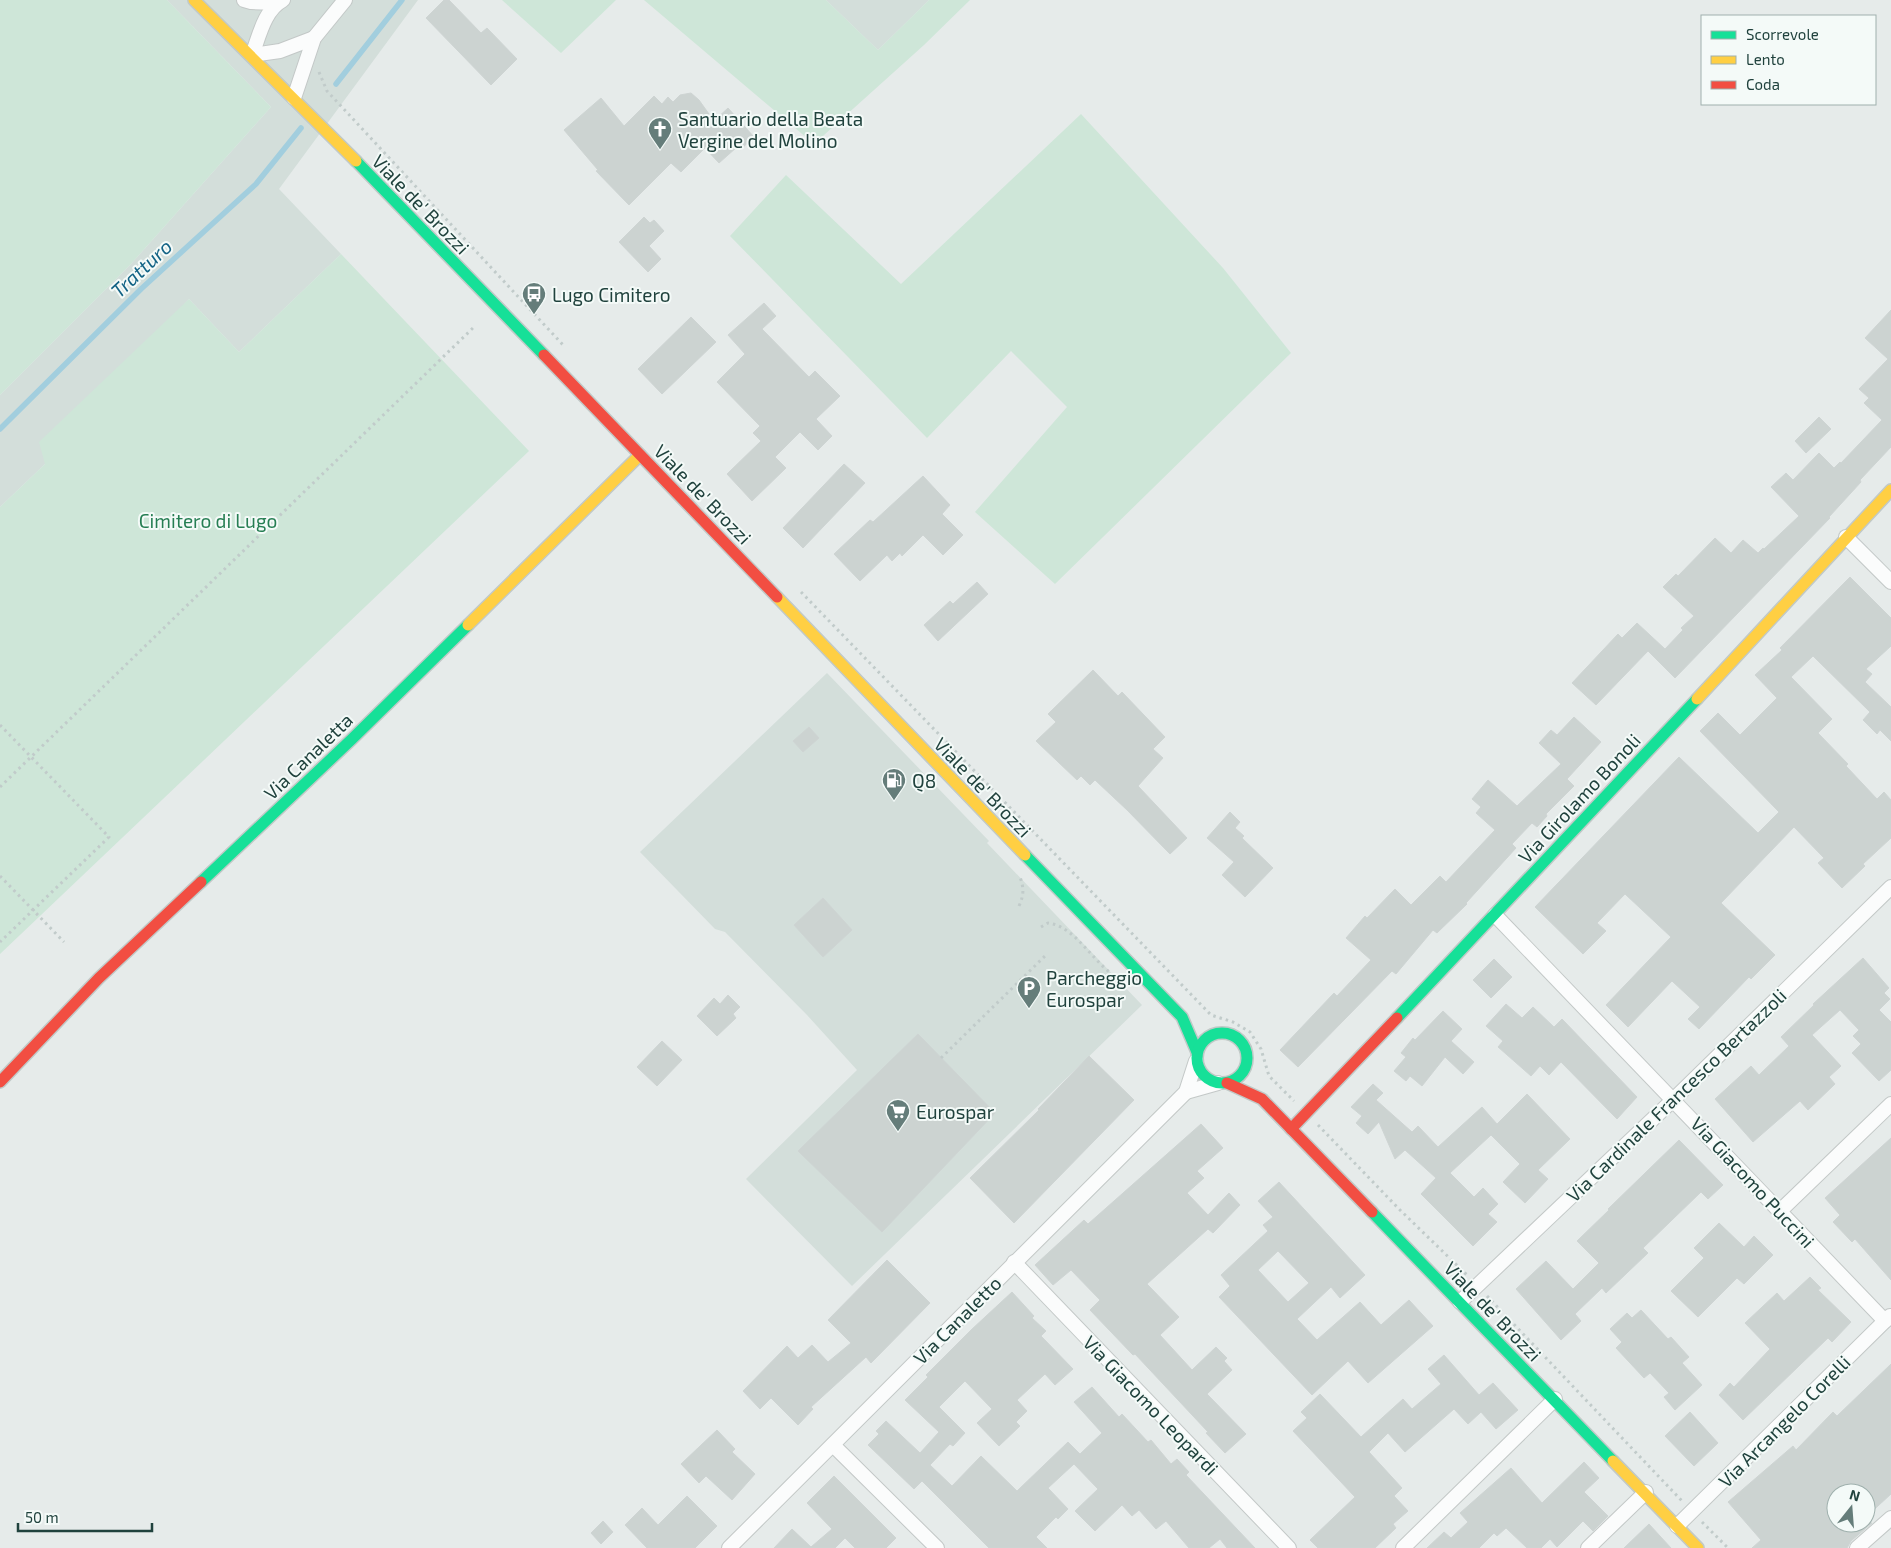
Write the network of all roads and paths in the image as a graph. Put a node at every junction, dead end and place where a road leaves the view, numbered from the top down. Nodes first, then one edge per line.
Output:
1 (194, 0) edge
2 (244, 0) edge
3 (345, 0) edge
4 (280, 2) edge
5 (314, 38) junction
6 (252, 55) junction
7 (318, 70) dead end
8 (294, 98) junction
9 (475, 326) dead end
10 (567, 350) dead end
11 (640, 455) junction
12 (1891, 490) edge
13 (1846, 537) junction
14 (1891, 582) edge
15 (800, 592) dead end
16 (0, 726) edge
17 (31, 757) junction
18 (0, 787) edge
19 (1019, 875) dead end
20 (0, 876) edge
21 (1891, 887) edge
22 (1019, 906) dead end
23 (33, 910) junction
24 (1495, 915) junction
25 (0, 942) edge
26 (64, 942) dead end
27 (1046, 956) dead end
28 (1182, 1017) junction
29 (1221, 1032) junction
30 (1196, 1056) junction
31 (941, 1058) dead end
32 (1247, 1059) junction
33 (0, 1082) edge
34 (1223, 1083) junction
35 (1186, 1092) junction
36 (1262, 1099) junction
37 (1674, 1099) junction
38 (1891, 1104) edge
39 (1306, 1113) junction
40 (1291, 1129) junction
41 (1780, 1211) junction
42 (1014, 1262) junction
43 (1476, 1285) junction
44 (1460, 1302) junction
45 (1888, 1318) edge
46 (1555, 1399) junction
47 (833, 1445) junction
48 (1646, 1492) junction
49 (1692, 1511) junction
50 (1891, 1518) edge
51 (1677, 1526) junction
52 (729, 1548) edge
53 (937, 1548) edge
54 (1289, 1548) edge
55 (1403, 1548) edge
56 (1588, 1548) edge
57 (1698, 1548) edge
58 (1728, 1548) edge
59 (1857, 1548) edge

1 - 6 street, Viale de' Brozzi
2 - 4 street
3 - 5 street
4 - 6 street
5 - 6 street
5 - 8 street
6 - 8 street, Viale de' Brozzi
7 - 10 path
8 - 11 street, Viale de' Brozzi
9 - 17 path
11 - 28 street, Viale de' Brozzi
11 - 33 street, Via Canaletta
12 - 13 street, Via Girolamo Bonoli
13 - 14 street
13 - 24 street, Via Girolamo Bonoli
15 - 39 path
16 - 17 path
17 - 18 path
17 - 23 path
19 - 22 path
20 - 23 path
21 - 37 street, Via Cardinale Francesco Bertazzoli
23 - 25 path
23 - 26 path
24 - 37 street, Via Giacomo Puccini
24 - 39 street, Via Girolamo Bonoli
27 - 31 path
28 - 29 street, Viale de' Brozzi
28 - 30 street, Viale de' Brozzi
29 - 30 street
29 - 32 street, Viale de' Brozzi
30 - 34 street, Viale de' Brozzi
30 - 35 street, Via Canaletto
32 - 34 street
32 - 36 street, Viale de' Brozzi
34 - 35 street, Via Canaletto
34 - 36 street, Viale de' Brozzi
35 - 42 street, Via Canaletto
36 - 40 street, Viale de' Brozzi
37 - 41 street, Via Giacomo Puccini
37 - 43 street, Via Cardinale Francesco Bertazzoli
38 - 41 street
39 - 40 street, Via Girolamo Bonoli
39 - 43 path
40 - 44 street, Viale de' Brozzi
41 - 45 street, Via Giacomo Puccini
42 - 47 street, Via Canaletto
42 - 54 street, Via Giacomo Leopardi
43 - 44 street, Via Cardinale Francesco Bertazzoli
43 - 49 path
44 - 46 street, Viale de' Brozzi
45 - 49 street, Via Arcangelo Corelli
46 - 48 street, Viale de' Brozzi
46 - 55 street
47 - 52 street, Via Canaletto
47 - 53 street
48 - 51 street, Viale de' Brozzi
48 - 56 street
49 - 51 street, Via Arcangelo Corelli
49 - 58 path
50 - 59 street
51 - 57 street, Viale de' Brozzi

